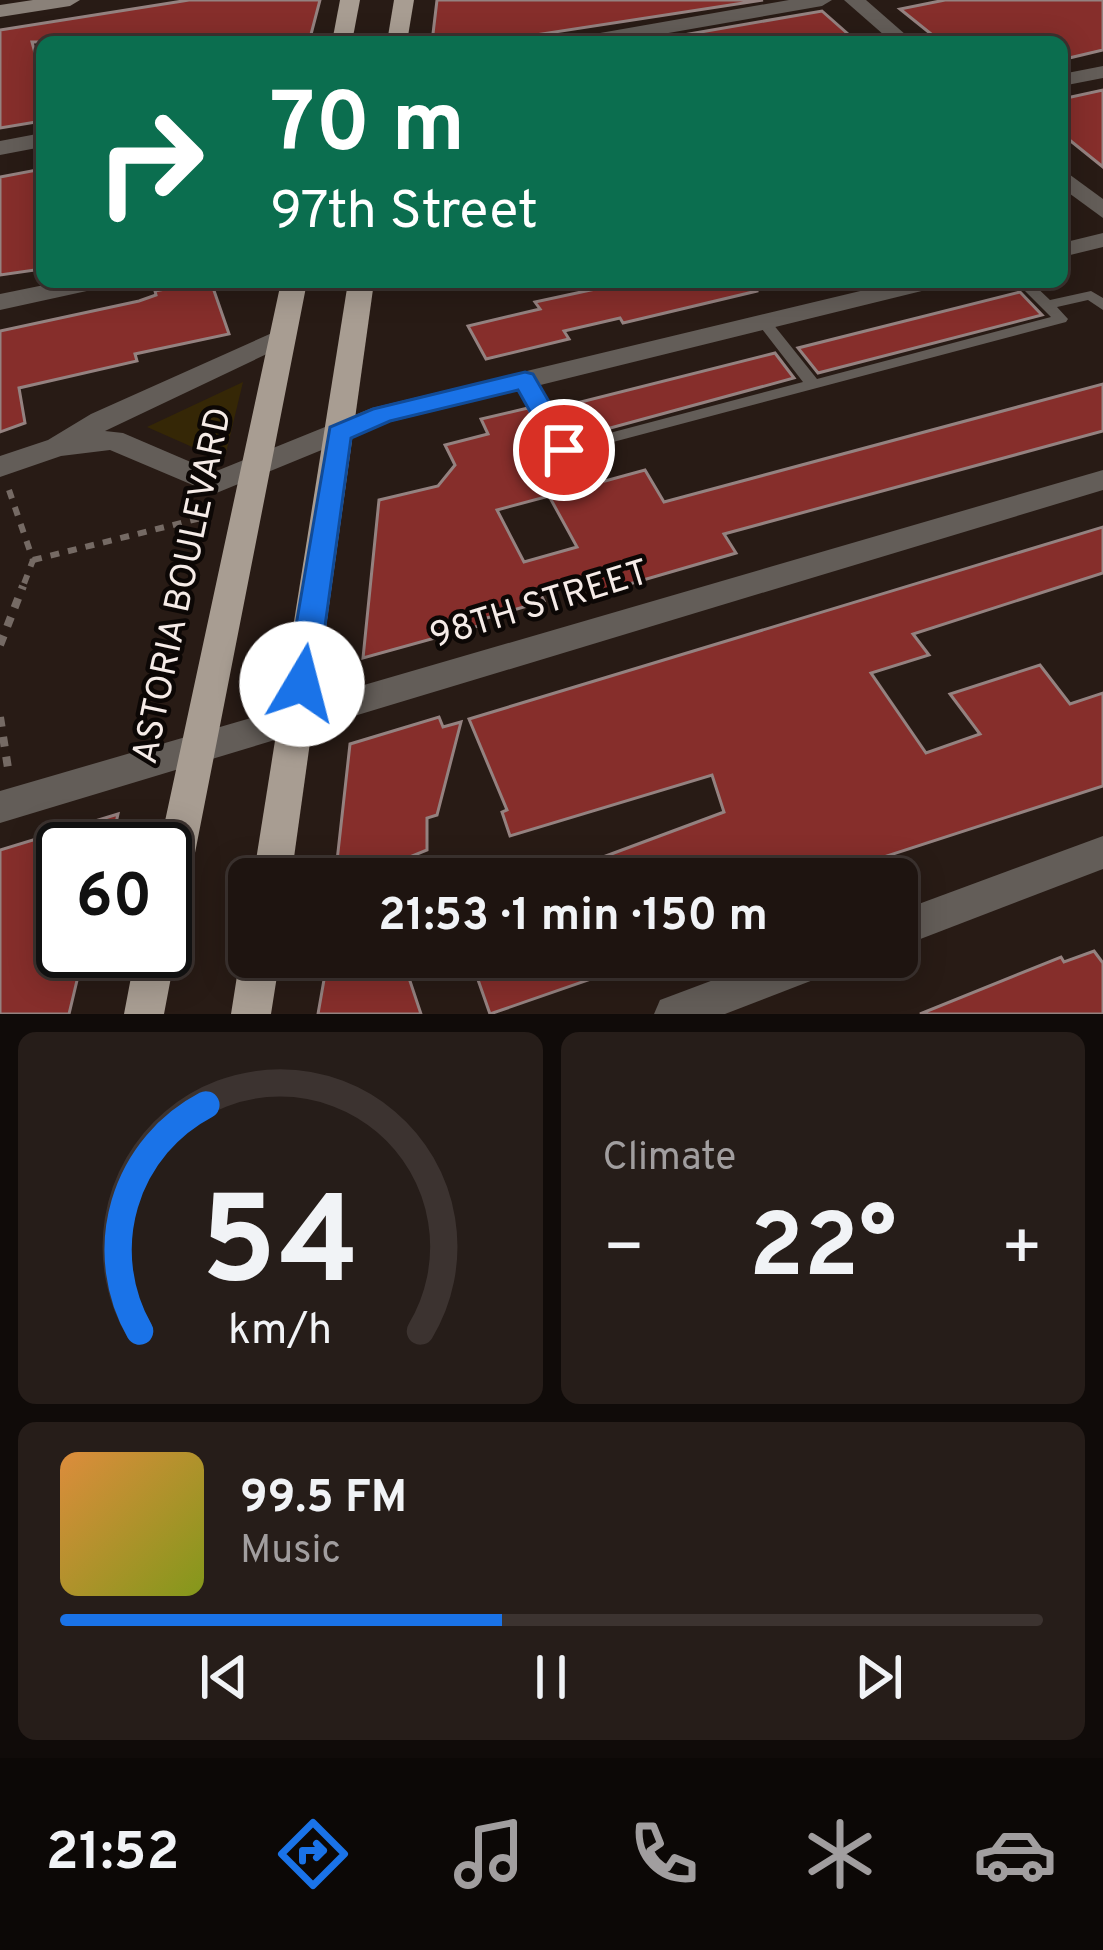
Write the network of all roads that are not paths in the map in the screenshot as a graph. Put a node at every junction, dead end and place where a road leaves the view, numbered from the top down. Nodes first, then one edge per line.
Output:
1 (70, 0) edge
2 (350, 0) edge
3 (404, 0) edge
4 (822, 0) edge
5 (854, 0) edge
6 (0, 11) edge
7 (343, 36) edge
8 (399, 36) edge
9 (617, 36) edge
10 (897, 36) edge
11 (1103, 72) edge
12 (1068, 79) edge
13 (36, 141) edge
14 (0, 148) edge
15 (1068, 181) edge
16 (1103, 211) edge
17 (1103, 240) edge
18 (1068, 249) edge
19 (67, 288) edge
20 (293, 288) edge
21 (364, 288) edge
22 (904, 288) edge
23 (1029, 288) edge
24 (0, 302) edge
25 (1047, 305) junction
26 (1103, 306) edge
27 (764, 322) junction
28 (281, 337) junction
29 (525, 380) junction
30 (813, 384) junction
31 (339, 433) junction
32 (58, 447) junction
33 (254, 469) junction
34 (5, 478) edge
35 (1103, 480) edge
36 (297, 719) junction
37 (199, 748) junction
38 (0, 807) edge
39 (183, 822) edge
40 (1103, 852) edge
41 (275, 858) edge
42 (918, 922) edge
43 (151, 978) edge
44 (257, 978) edge
45 (769, 978) edge
46 (144, 1014) edge
47 (251, 1014) edge
48 (674, 1014) edge

1 - 6 main road
2 - 7 main road
3 - 8 main road
4 - 9 street
5 - 10 street
11 - 12 street
13 - 14 street
15 - 16 street
17 - 18 street
19 - 24 street
20 - 28 main road, ASTORIA BOULEVARD
21 - 31 main road
22 - 27 street
23 - 25 lane
25 - 26 lane
25 - 30 lane
27 - 29 street
27 - 30 lane
28 - 32 street
28 - 33 main road, ASTORIA BOULEVARD
29 - 30 lane
29 - 31 street
31 - 33 street
31 - 36 main road
32 - 33 street
32 - 34 street
33 - 37 main road, ASTORIA BOULEVARD
35 - 36 street, 98TH STREET
36 - 37 street, 98TH STREET
36 - 41 main road
37 - 38 street, 98TH STREET
37 - 39 main road, ASTORIA BOULEVARD
40 - 42 street
43 - 46 main road
44 - 47 main road
45 - 48 street

